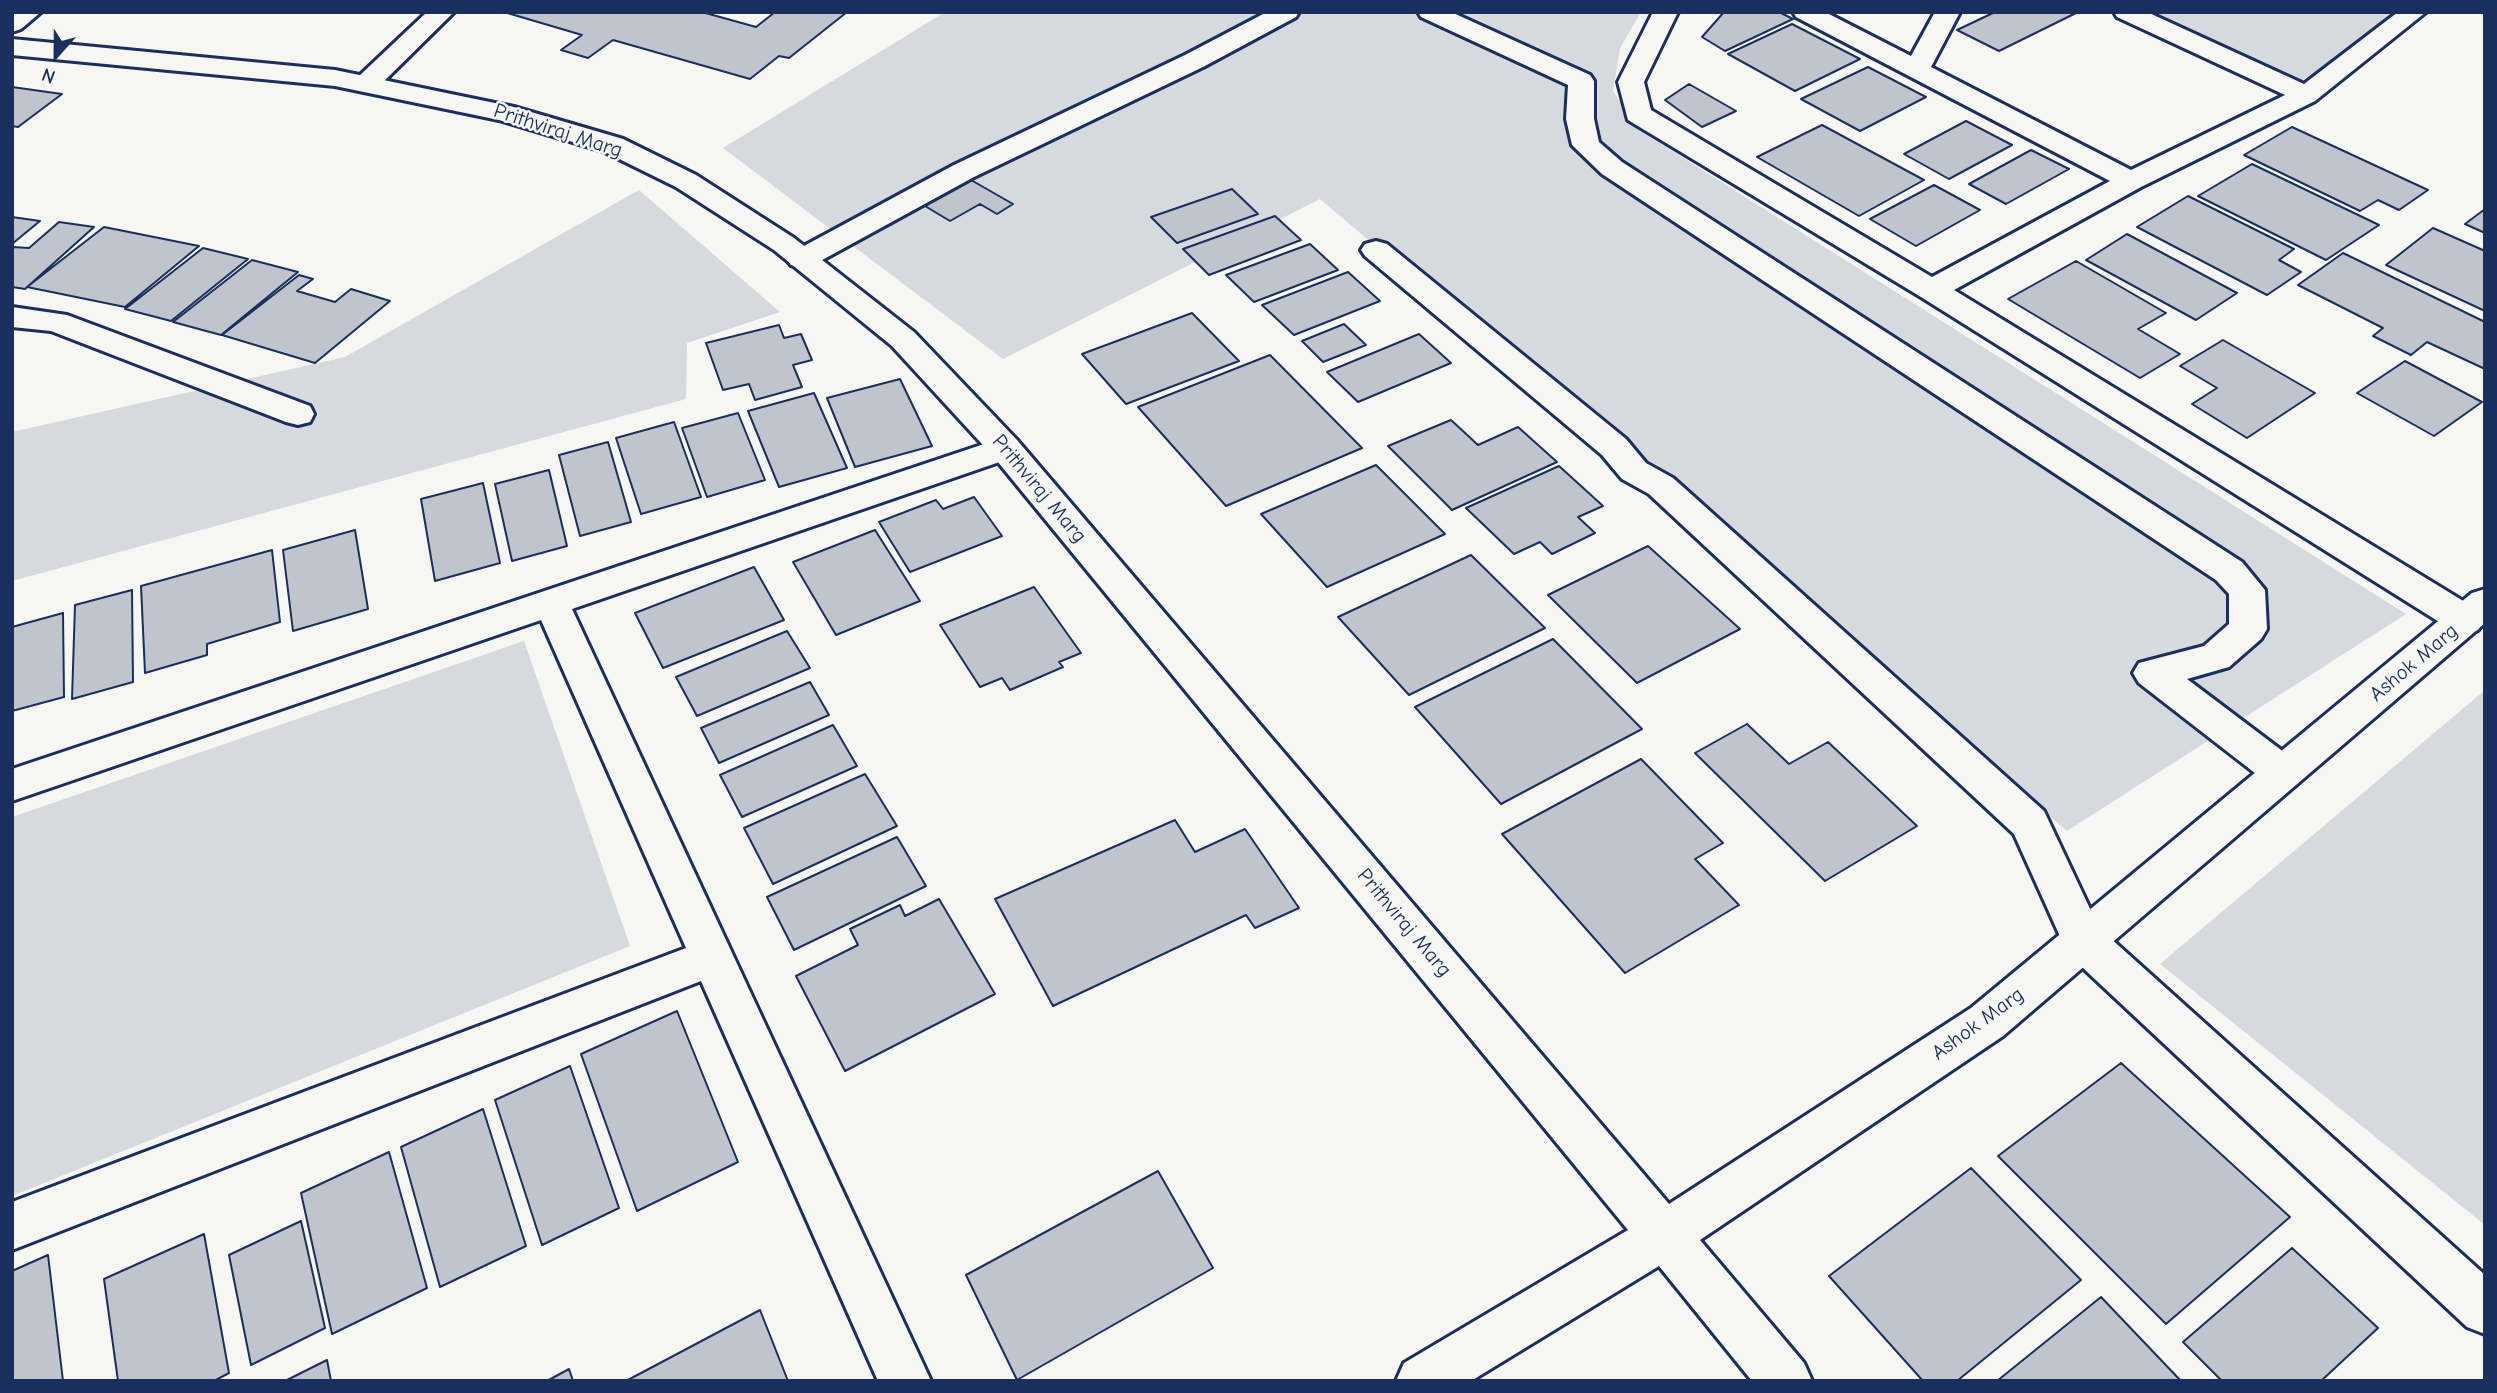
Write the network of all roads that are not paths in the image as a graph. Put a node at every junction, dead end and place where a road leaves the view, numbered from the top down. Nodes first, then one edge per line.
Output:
1 (29, 12) edge
2 (442, 12) edge
3 (1287, 12) edge
4 (1430, 12) edge
5 (1666, 12) edge
6 (1805, 12) edge
7 (1948, 12) edge
8 (2126, 12) edge
9 (2414, 12) edge
10 (12, 24) edge
11 (12, 47) edge
12 (1916, 69) junction
13 (366, 84) junction
14 (2306, 95) junction
15 (2131, 181) junction
16 (1376, 250) dead end
17 (802, 259) junction
18 (1932, 290) junction
19 (12, 317) edge
20 (298, 414) dead end
21 (1005, 448) junction
22 (551, 602) junction
23 (2475, 611) edge
24 (2283, 773) junction
25 (12, 785) edge
26 (2083, 941) junction
27 (711, 958) junction
28 (12, 1226) edge
29 (1665, 1235) junction
30 (2485, 1309) edge
31 (905, 1381) edge
32 (1422, 1381) edge
33 (1786, 1381) edge

1 - 10 street
2 - 13 street
3 - 17 street
4 - 24 street
5 - 18 street
6 - 12 street
7 - 12 street
8 - 14 street
9 - 14 street
11 - 13 street, Prithviraj Marg
12 - 15 street
13 - 17 street, Prithviraj Marg
14 - 15 street
15 - 18 street
16 - 26 street
17 - 21 street, Prithviraj Marg
18 - 23 street
19 - 20 street
21 - 22 street
21 - 29 street, Prithviraj Marg
22 - 25 street
22 - 27 street
23 - 24 street, Ashok Marg
24 - 26 street, Ashok Marg
26 - 29 street, Ashok Marg
26 - 30 street
27 - 28 street
27 - 31 street
29 - 32 street, Ashok Marg
29 - 33 street, Prithviraj Marg

